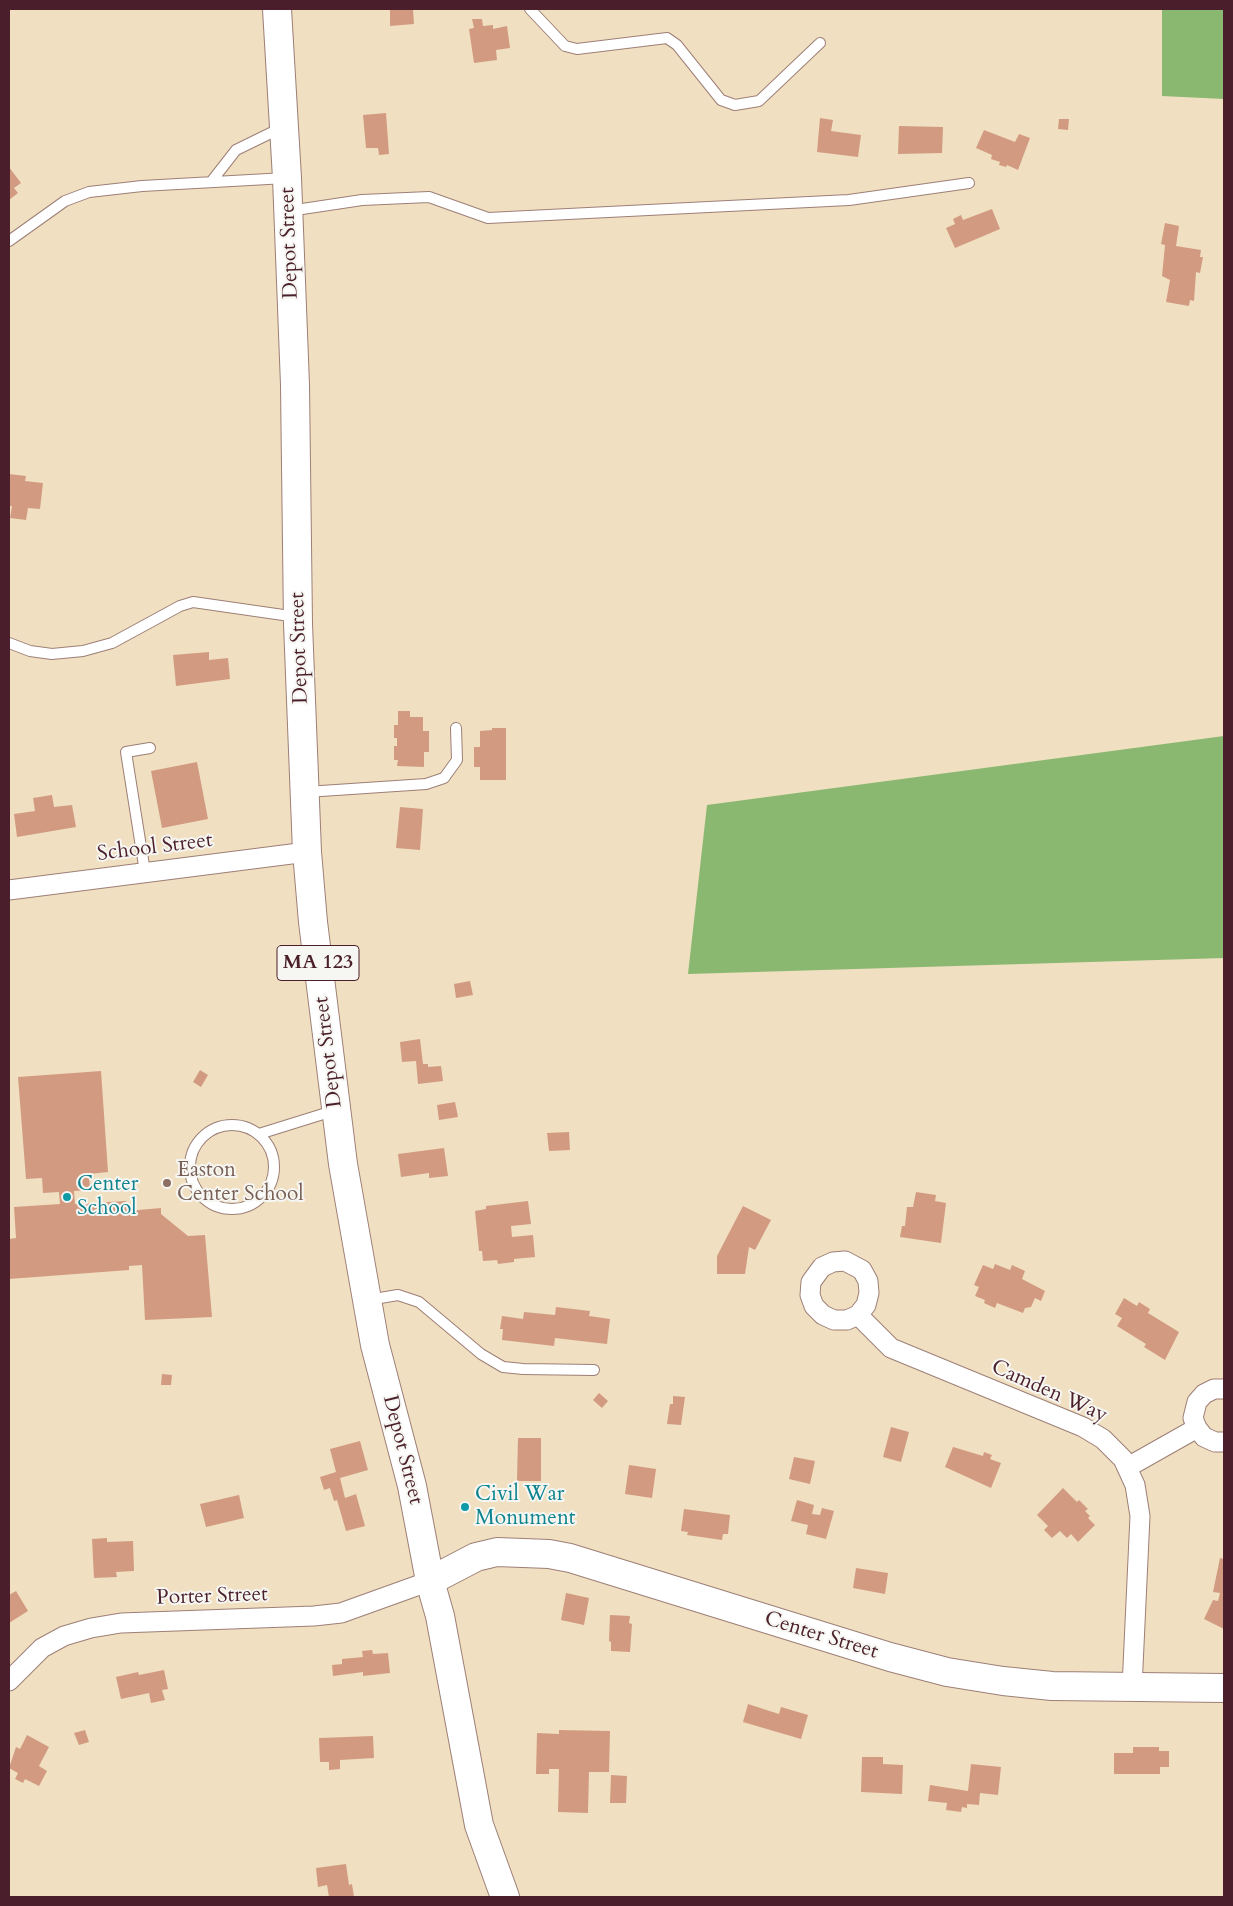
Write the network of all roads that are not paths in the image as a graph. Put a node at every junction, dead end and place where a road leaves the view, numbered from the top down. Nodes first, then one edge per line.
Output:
1 (277, 9) edge
2 (530, 9) edge
3 (820, 43) dead end
4 (284, 126) junction
5 (287, 178) junction
6 (211, 182) junction
7 (969, 184) dead end
8 (288, 211) junction
9 (9, 240) edge
10 (298, 617) junction
11 (9, 643) edge
12 (456, 728) dead end
13 (150, 748) dead end
14 (305, 792) junction
15 (307, 852) junction
16 (146, 872) junction
17 (9, 890) edge
18 (336, 1110) junction
19 (259, 1134) junction
20 (367, 1300) junction
21 (858, 1315) dead end
22 (594, 1370) dead end
23 (1224, 1389) edge
24 (1197, 1428) junction
25 (1224, 1442) edge
26 (1128, 1467) junction
27 (430, 1582) junction
28 (9, 1681) edge
29 (1132, 1688) junction
30 (1224, 1688) edge
31 (505, 1897) edge

1 - 4 main road, Depot Street / MA 123
2 - 3 lane
4 - 5 main road, Depot Street / MA 123
4 - 6 lane
5 - 6 lane
5 - 8 main road, Depot Street / MA 123
6 - 9 lane
7 - 8 lane
8 - 10 main road, Depot Street / MA 123
10 - 11 lane
10 - 14 main road, Depot Street / MA 123
12 - 14 lane
13 - 16 lane
14 - 15 main road, Depot Street / MA 123
15 - 16 street, School Street
15 - 18 main road, Depot Street / MA 123
16 - 17 street, School Street
18 - 19 lane
18 - 20 main road, Depot Street / MA 123
19 - 19 lane
20 - 22 lane
20 - 27 main road, Depot Street / MA 123
21 - 26 street, Camden Way
23 - 24 street
24 - 25 street
24 - 26 street
26 - 29 street, Camden Way
27 - 28 street, Porter Street
27 - 29 main road, Center Street
27 - 31 main road, Depot Street / MA 123
29 - 30 main road, Center Street

